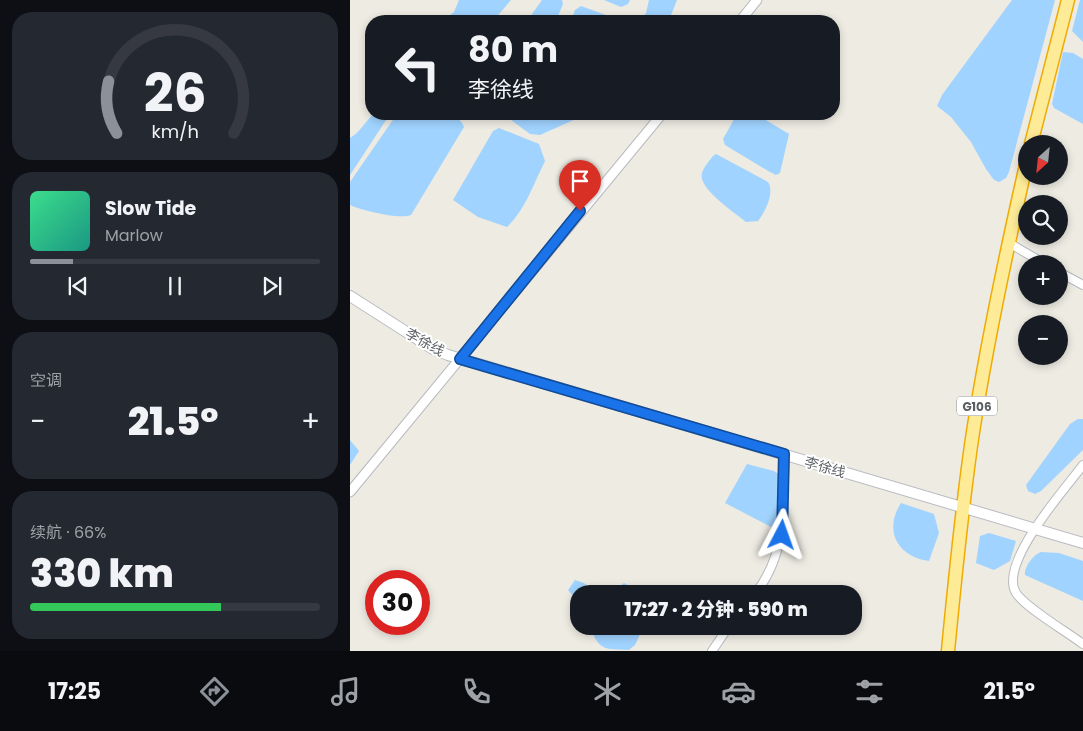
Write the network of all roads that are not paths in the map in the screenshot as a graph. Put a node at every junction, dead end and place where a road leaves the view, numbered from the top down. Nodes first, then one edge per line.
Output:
1 (757, 0) edge
2 (1068, 0) edge
3 (745, 15) edge
4 (657, 120) edge
5 (1033, 135) edge
6 (1021, 185) edge
7 (1009, 243) junction
8 (1030, 255) edge
9 (1068, 277) edge
10 (1083, 286) edge
11 (350, 296) edge
12 (460, 359) junction
13 (784, 454) junction
14 (1083, 465) edge
15 (350, 492) edge
16 (963, 508) junction
17 (1034, 529) junction
18 (1083, 543) edge
19 (761, 585) edge
20 (724, 635) edge
21 (1083, 644) edge
22 (712, 651) edge
23 (948, 651) edge

1 - 3 street
2 - 5 highway
4 - 12 street
6 - 7 highway, G106
7 - 8 street
7 - 16 highway, G106
9 - 10 street
11 - 12 main road, 李徐线
12 - 13 main road, 李徐线
12 - 15 street
13 - 16 main road, 李徐线
13 - 19 street
14 - 17 street
16 - 17 main road, 李徐线
16 - 23 highway, G106
17 - 18 main road, 李徐线
17 - 21 street
20 - 22 street

